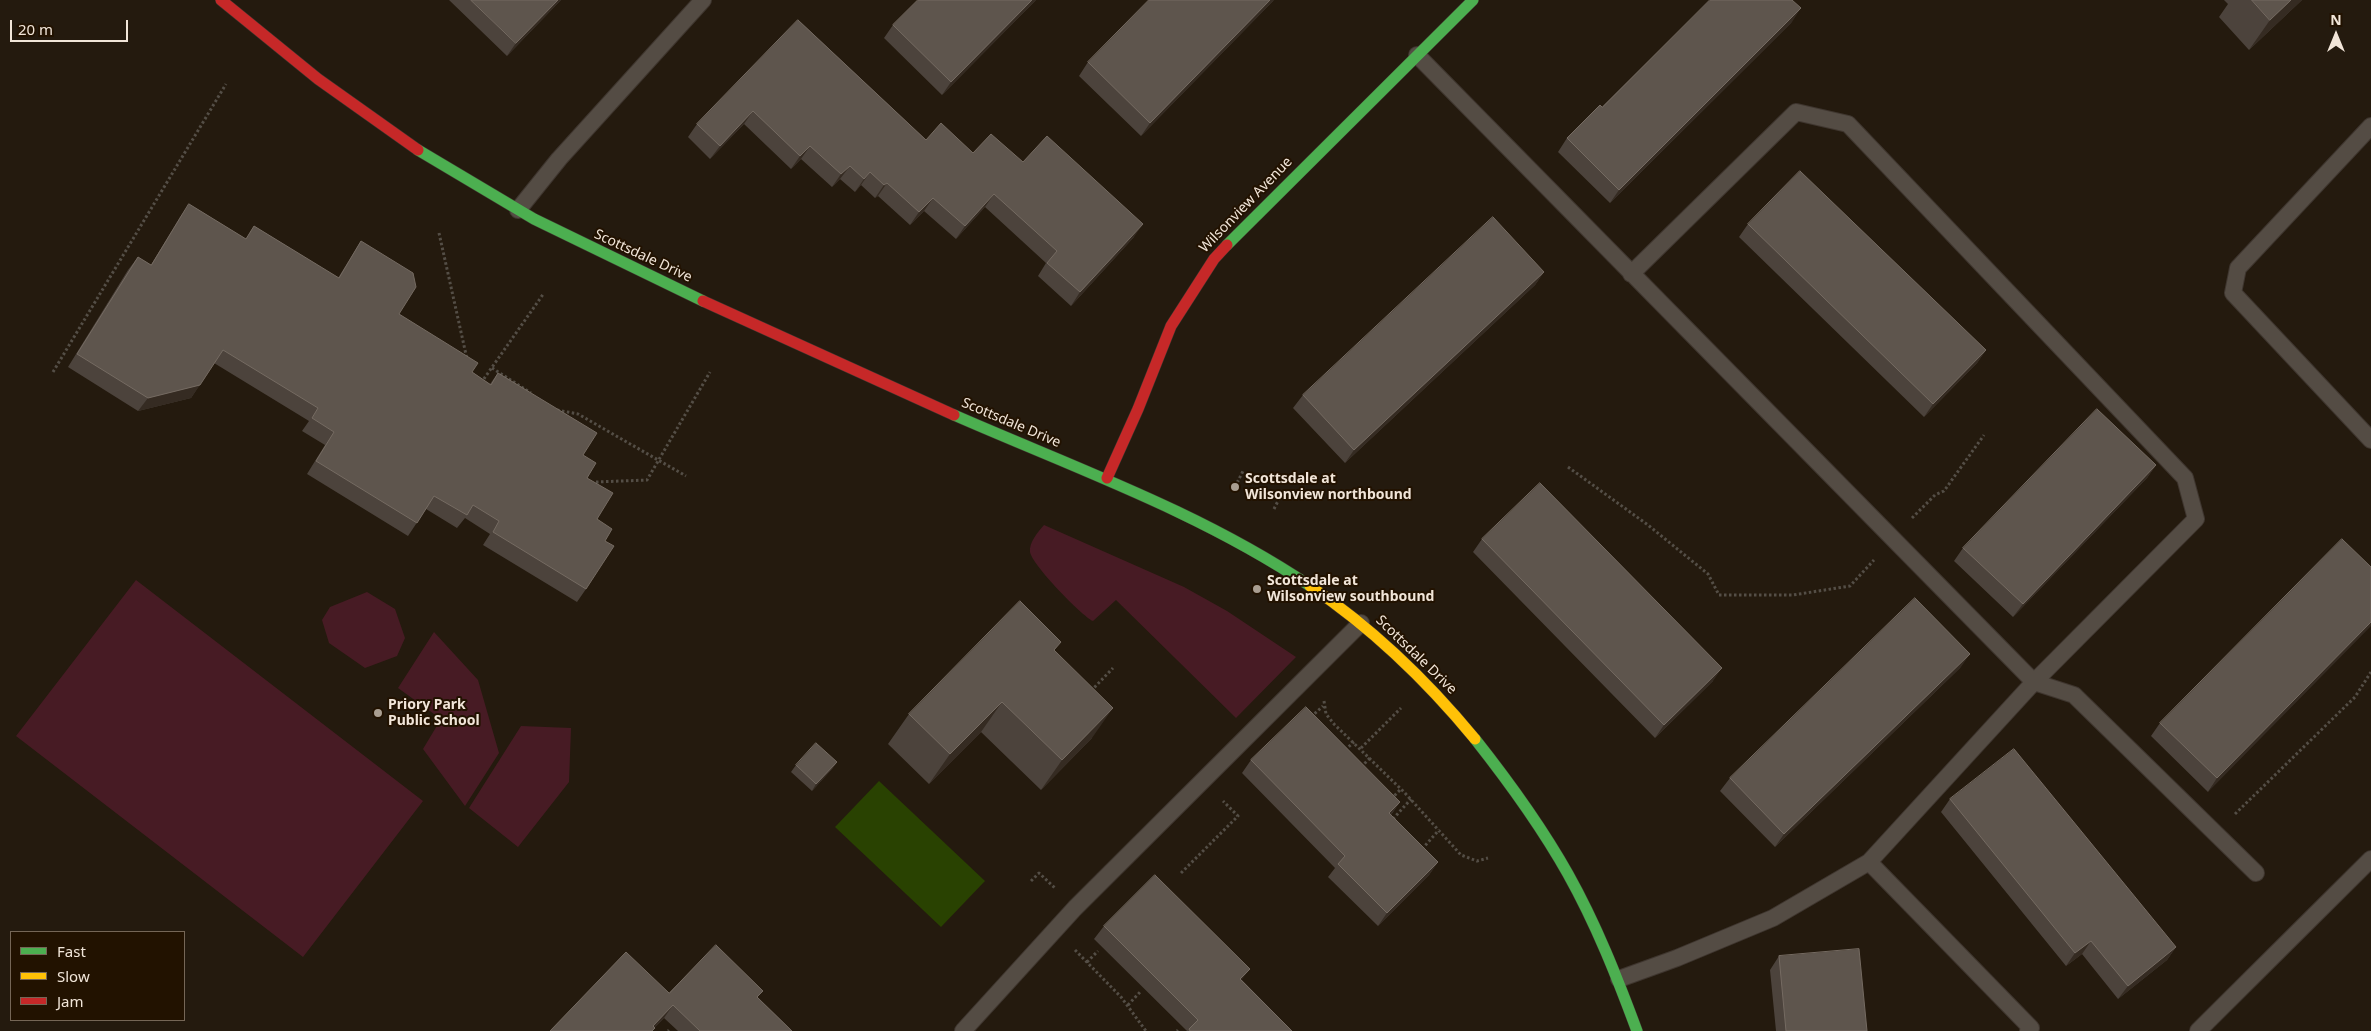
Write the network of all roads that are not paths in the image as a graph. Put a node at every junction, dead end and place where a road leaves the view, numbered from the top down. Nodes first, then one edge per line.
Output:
1 (221, 0) edge
2 (703, 0) edge
3 (1468, 2) edge
4 (1417, 55) junction
5 (2371, 126) edge
6 (518, 210) junction
7 (1630, 274) junction
8 (2371, 440) edge
9 (1107, 478) junction
10 (1360, 623) junction
11 (2034, 682) junction
12 (2371, 859) edge
13 (1869, 862) junction
14 (2256, 873) dead end
15 (1619, 979) junction
16 (963, 1031) edge
17 (1637, 1031) edge
18 (2028, 1031) edge
19 (2198, 1031) edge

1 - 6 street, Scottsdale Drive
2 - 6 lane
3 - 4 street, Wilsonview Avenue
4 - 7 lane
4 - 9 street, Wilsonview Avenue
5 - 8 lane
6 - 9 street, Scottsdale Drive
7 - 11 lane
7 - 11 lane
9 - 10 street, Scottsdale Drive
10 - 15 street, Scottsdale Drive
10 - 16 lane
11 - 13 lane
11 - 14 lane
12 - 19 lane
13 - 15 lane
13 - 18 lane
15 - 17 street, Scottsdale Drive

